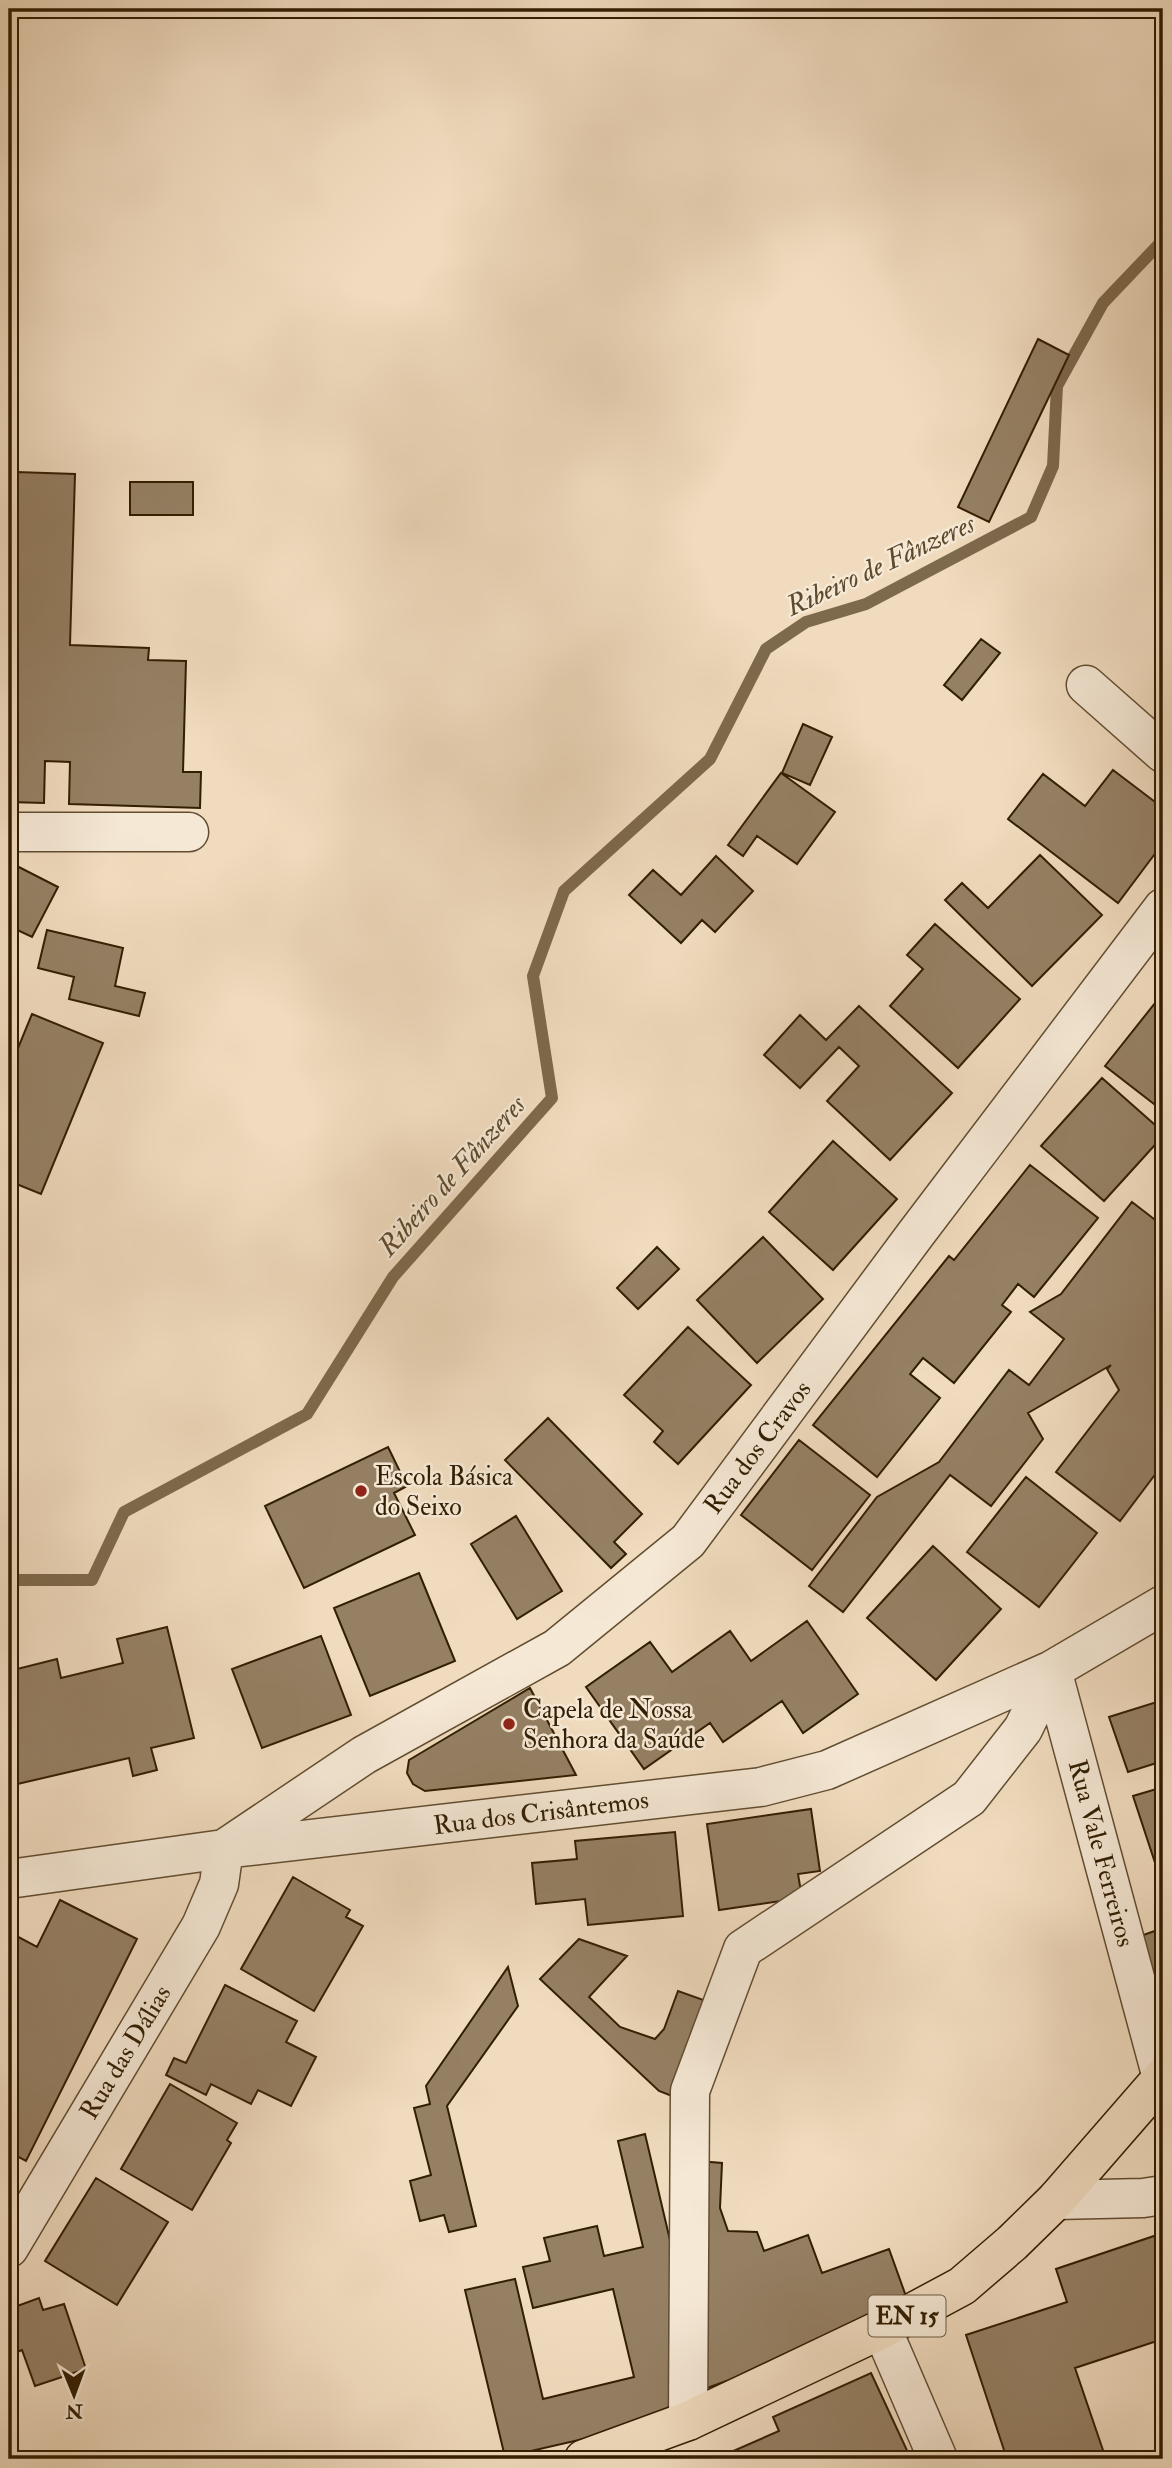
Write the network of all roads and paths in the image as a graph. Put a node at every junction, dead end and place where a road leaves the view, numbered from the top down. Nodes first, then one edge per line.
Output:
1 (1086, 685) dead end
2 (1163, 753) edge
3 (9, 832) edge
4 (189, 832) dead end
5 (1163, 908) edge
6 (1163, 1605) edge
7 (1052, 1670) junction
8 (224, 1849) junction
9 (9, 1879) edge
10 (1163, 2077) edge
11 (1163, 2195) edge
12 (1056, 2200) junction
13 (9, 2248) edge
14 (882, 2329) junction
15 (688, 2421) junction
16 (584, 2459) edge
17 (938, 2459) edge

1 - 2 street
3 - 4 street
5 - 8 street, Rua dos Cravos
6 - 7 street, Rua dos Crisântemos
7 - 8 street, Rua dos Crisântemos
7 - 10 street, Rua Vale Ferreiros
7 - 15 street
8 - 9 street, Rua dos Crisântemos
8 - 13 street, Rua das Dálias
10 - 12 main road, EN 15
11 - 12 street
12 - 14 main road, EN 15
14 - 15 main road, EN 15
14 - 17 street
15 - 16 main road, EN 15

